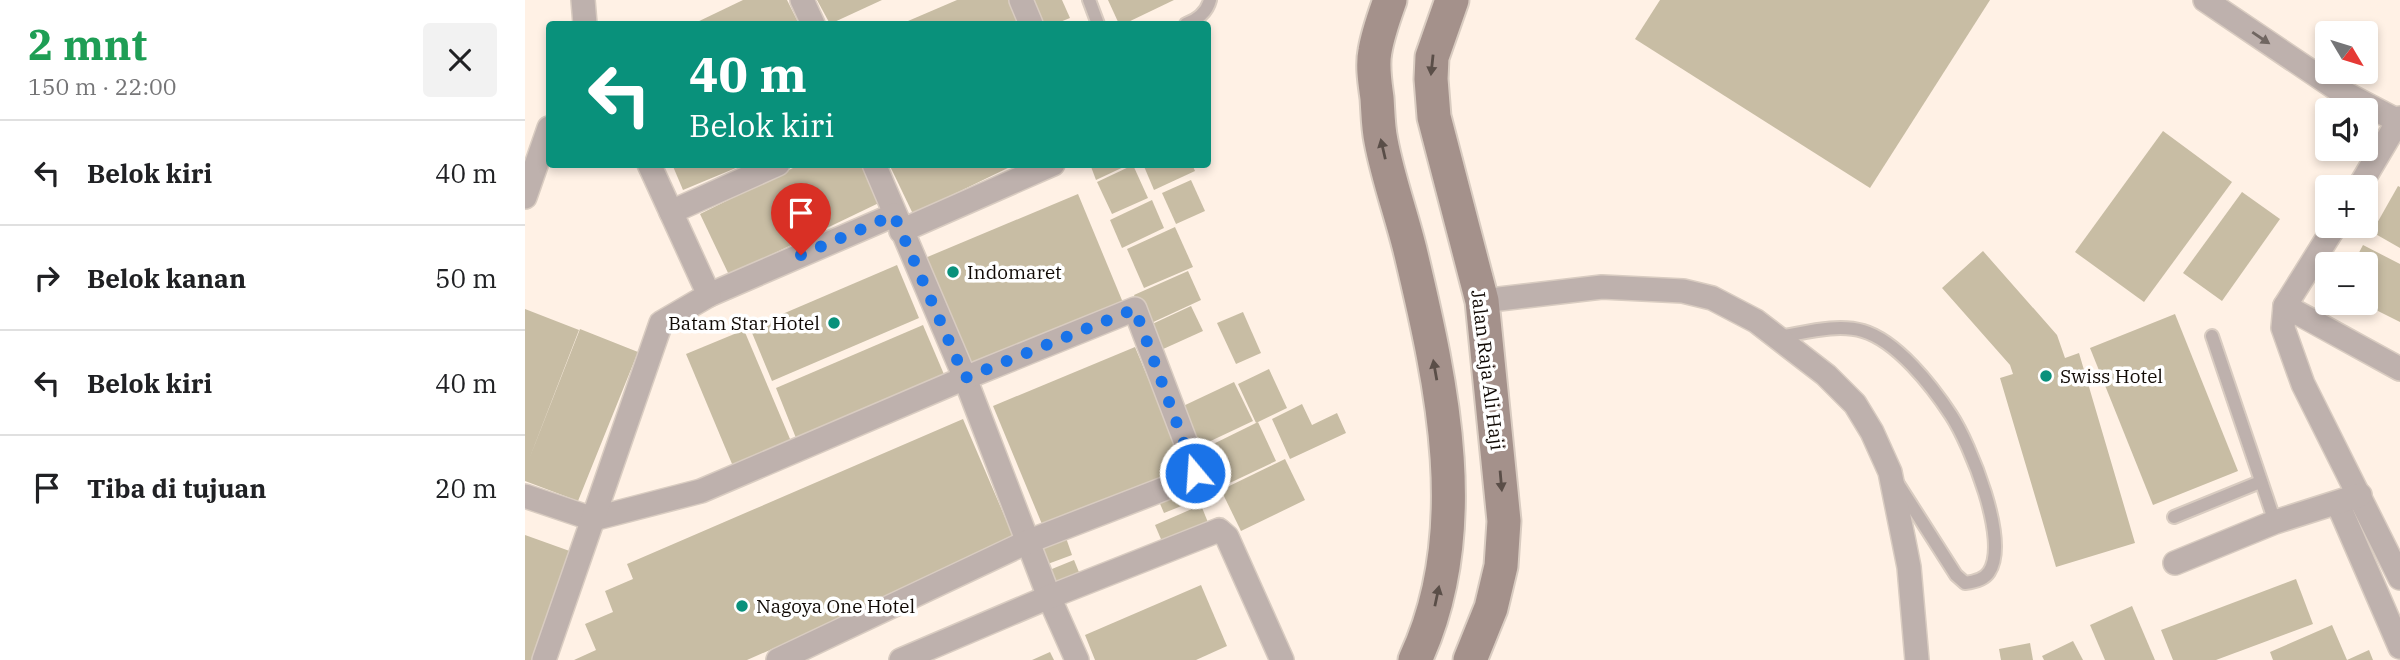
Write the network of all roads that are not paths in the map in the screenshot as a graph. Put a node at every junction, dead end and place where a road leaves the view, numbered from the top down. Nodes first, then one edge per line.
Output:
1 (583, 0) edge
2 (802, 0) edge
3 (1021, 0) edge
4 (1089, 0) edge
5 (1210, 0) edge
6 (1390, 0) edge
7 (1452, 0) edge
8 (2205, 0) edge
9 (585, 21) edge
10 (812, 21) edge
11 (1030, 21) edge
12 (1097, 21) edge
13 (1196, 21) edge
14 (2397, 131) edge
15 (546, 137) edge
16 (651, 168) edge
17 (769, 168) edge
18 (876, 168) edge
19 (1042, 168) edge
20 (2366, 175) edge
21 (525, 197) edge
22 (671, 212) junction
23 (897, 223) junction
24 (2328, 238) edge
25 (709, 295) junction
26 (1482, 301) junction
27 (2285, 306) junction
28 (2213, 336) dead end
29 (1778, 337) junction
30 (2400, 369) edge
31 (965, 378) junction
32 (1890, 472) junction
33 (2260, 482) junction
34 (2360, 495) junction
35 (525, 496) edge
36 (2338, 504) junction
37 (2173, 517) dead end
38 (593, 519) junction
39 (2275, 522) junction
40 (1027, 542) junction
41 (2175, 563) dead end
42 (2400, 578) edge
43 (1049, 597) junction
44 (2400, 647) edge
45 (544, 660) edge
46 (778, 660) edge
47 (901, 660) edge
48 (1077, 660) edge
49 (1282, 660) edge
50 (1415, 660) edge
51 (1469, 660) edge
52 (1917, 660) edge

1 - 9 street
2 - 10 street
3 - 11 street
4 - 12 lane
5 - 13 lane
50 -> 6 main road
7 -> 26 main road, Jalan Raja Ali Haji
8 -> 14 street
14 - 20 street
15 - 21 street
16 - 22 street
17 - 22 street
18 - 23 street
19 - 23 street
22 - 25 street
23 - 25 street
23 - 31 street
24 - 27 street
25 - 38 street
26 - 29 street
26 -> 51 main road, Jalan Raja Ali Haji
27 - 30 street
27 - 34 street
28 - 33 lane
29 - 32 street
29 - 32 lane
31 - 38 street
31 - 40 street
31 - 40 street
32 - 52 street
33 - 37 lane
33 - 39 lane
34 - 36 street
34 - 42 street
35 - 38 street
36 - 39 street
36 - 44 street
38 - 45 street
39 - 41 street
40 - 43 street
40 - 46 street
43 - 47 street
43 - 48 street
43 - 49 street

